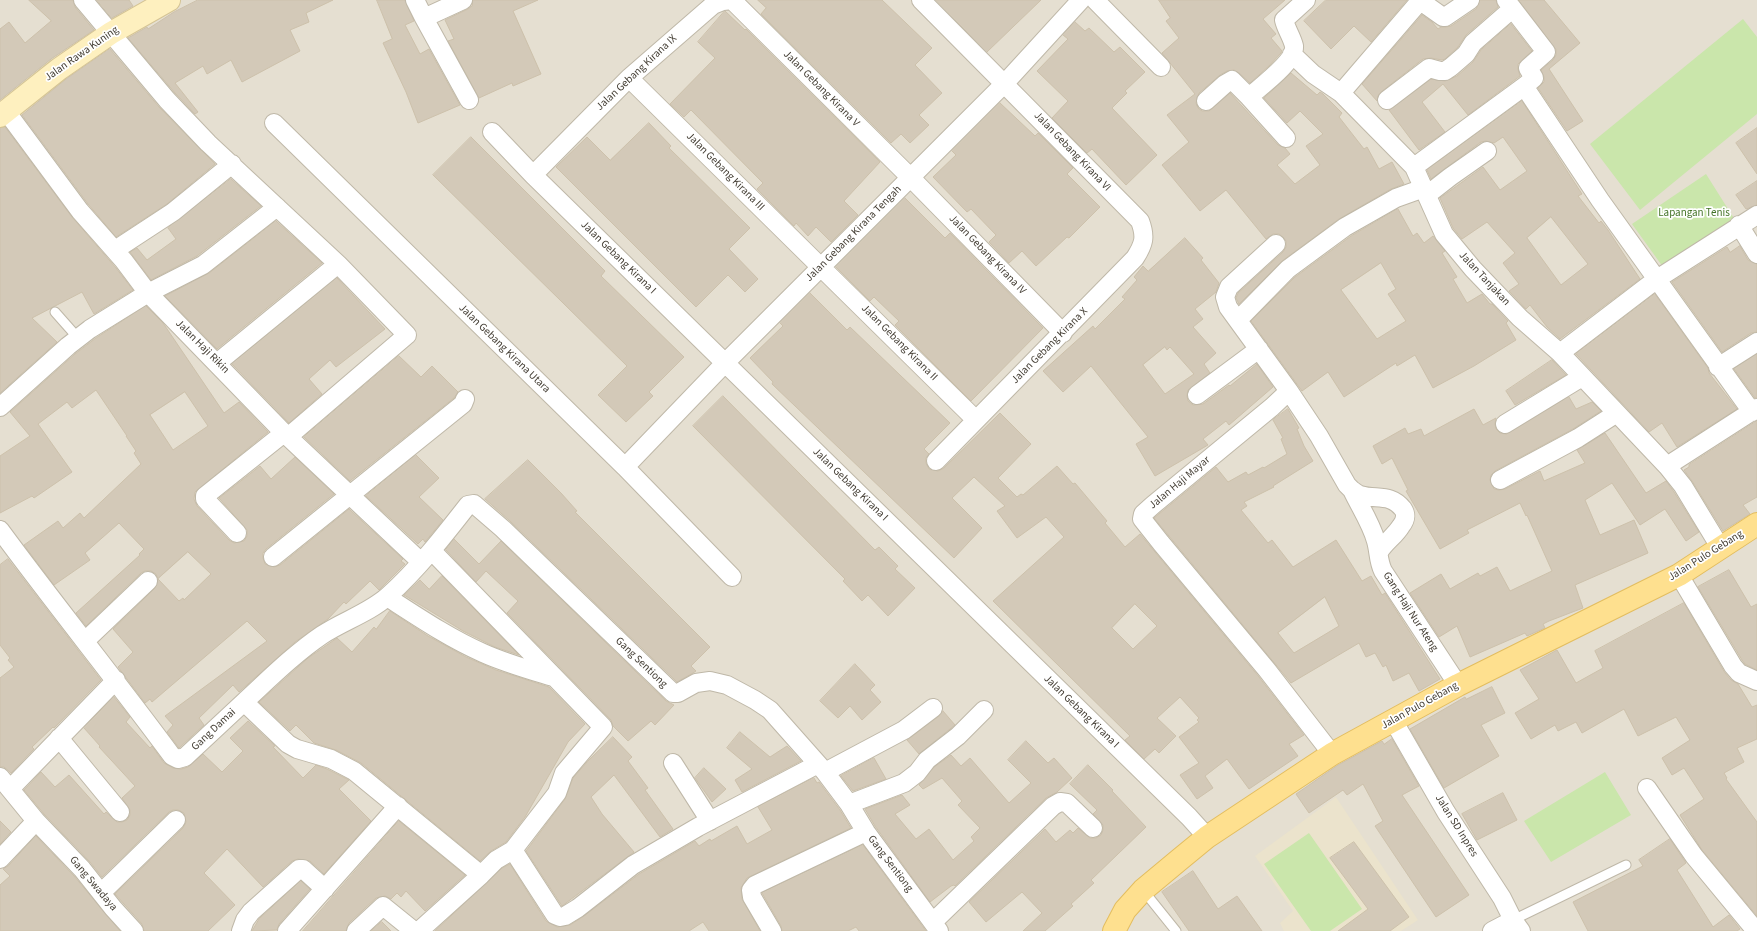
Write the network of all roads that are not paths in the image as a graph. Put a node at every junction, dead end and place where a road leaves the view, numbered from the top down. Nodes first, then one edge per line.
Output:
1 (83, 0) edge
2 (169, 0) edge
3 (414, 0) edge
4 (463, 0) edge
5 (732, 0) edge
6 (921, 0) edge
7 (1306, 0) edge
8 (1420, 0) edge
9 (1470, 0) edge
10 (1083, 1) edge
11 (1509, 4) edge
12 (424, 18) junction
13 (111, 33) junction
14 (1292, 54) junction
15 (1161, 67) dead end
16 (629, 78) junction
17 (1004, 83) junction
18 (1526, 85) junction
19 (1341, 93) junction
20 (1249, 97) junction
21 (469, 100) dead end
22 (1206, 100) dead end
23 (1387, 100) dead end
24 (3, 114) edge
25 (274, 123) dead end
26 (492, 132) dead end
27 (1286, 138) dead end
28 (1487, 151) dead end
29 (232, 164) junction
30 (1414, 167) junction
31 (533, 175) junction
32 (910, 177) junction
33 (1426, 192) junction
34 (277, 206) junction
35 (1757, 215) edge
36 (1140, 222) joint
37 (1739, 225) junction
38 (1276, 244) dead end
39 (116, 250) junction
40 (1757, 254) edge
41 (338, 264) junction
42 (821, 266) junction
43 (1657, 279) junction
44 (148, 293) junction
45 (55, 312) dead end
46 (1238, 320) junction
47 (1063, 333) junction
48 (78, 338) junction
49 (1757, 342) edge
50 (1259, 349) junction
51 (1560, 353) junction
52 (217, 363) junction
53 (725, 363) junction
54 (1718, 367) junction
55 (1582, 377) junction
56 (1289, 391) junction
57 (1197, 395) dead end
58 (465, 399) dead end
59 (0, 407) edge
60 (1754, 410) edge
61 (1617, 413) junction
62 (976, 420) junction
63 (1506, 424) dead end
64 (286, 435) junction
65 (936, 461) dead end
66 (1667, 466) junction
67 (625, 467) junction
68 (1500, 480) dead end
69 (1352, 490) junction
70 (349, 495) junction
71 (1757, 524) edge
72 (0, 530) edge
73 (237, 533) dead end
74 (1720, 548) junction
75 (1379, 552) junction
76 (273, 557) dead end
77 (427, 557) junction
78 (1679, 574) junction
79 (732, 577) dead end
80 (148, 581) dead end
81 (387, 597) junction
82 (85, 642) junction
83 (555, 678) junction
84 (116, 680) junction
85 (1757, 681) edge
86 (1458, 685) junction
87 (244, 702) junction
88 (933, 708) dead end
89 (984, 710) dead end
90 (1393, 720) junction
91 (58, 738) junction
92 (1332, 754) junction
93 (673, 763) dead end
94 (822, 768) junction
95 (5, 783) edge
96 (1647, 788) dead end
97 (849, 804) junction
98 (398, 806) junction
99 (120, 812) dead end
100 (176, 820) dead end
101 (36, 821) junction
102 (710, 821) junction
103 (1093, 828) dead end
104 (866, 832) junction
105 (1208, 837) junction
106 (513, 850) junction
107 (0, 859) edge
108 (1626, 865) dead end
109 (481, 876) junction
110 (325, 889) junction
111 (1142, 890) junction
112 (101, 893) junction
113 (936, 926) edge
114 (1517, 926) edge
115 (134, 931) edge
116 (241, 931) edge
117 (287, 931) edge
118 (356, 931) edge
119 (414, 931) edge
120 (419, 931) edge
121 (772, 931) edge
122 (1114, 931) edge
123 (1176, 931) edge
124 (1492, 931) edge
125 (1756, 931) edge

1 - 13 street
2 - 13 street, Jalan Rawa Kuning
3 - 12 street
4 - 12 street
5 - 16 street, Jalan Gebang Kirana IX
5 - 32 street, Jalan Gebang Kirana V
6 - 17 street, Jalan Gebang Kirana VI
7 - 14 street
8 - 9 street
8 - 19 street
10 - 15 street
10 - 17 street, Jalan Gebang Kirana Tengah
11 - 18 street
11 - 23 street
12 - 21 street
13 - 24 street, Jalan Rawa Kuning
13 - 29 street
14 - 19 street, Jalan Tanjakan
14 - 20 street
16 - 31 street, Jalan Gebang Kirana IX
16 - 42 street, Jalan Gebang Kirana III
17 - 32 street, Jalan Gebang Kirana Tengah
17 - 36 street, Jalan Gebang Kirana VI
18 - 30 street
18 - 43 street
19 - 30 street, Jalan Tanjakan
20 - 22 street
20 - 27 street
24 - 39 street, Jalan Haji Rikin
25 - 67 street, Jalan Gebang Kirana Utara
26 - 31 street, Jalan Gebang Kirana I
28 - 33 street
29 - 34 street
29 - 39 street
30 - 33 street, Jalan Tanjakan
31 - 53 street, Jalan Gebang Kirana I
32 - 42 street, Jalan Gebang Kirana Tengah
32 - 47 street, Jalan Gebang Kirana IV
33 - 46 street
33 - 51 street, Jalan Tanjakan
34 - 41 street
34 - 44 street
35 - 37 street
36 - 47 street, Jalan Gebang Kirana X
37 - 40 street
37 - 43 street
38 - 46 street
39 - 44 street, Jalan Haji Rikin
41 - 52 street
41 - 64 street
42 - 53 street, Jalan Gebang Kirana Tengah
42 - 62 street, Jalan Gebang Kirana II
43 - 51 street
43 - 54 street
44 - 48 street
44 - 52 street, Jalan Haji Rikin
45 - 48 lane
46 - 50 street
47 - 62 street, Jalan Gebang Kirana X
48 - 59 street
49 - 54 street
50 - 56 street
50 - 57 street
51 - 55 street, Jalan Tanjakan
52 - 64 street, Jalan Haji Rikin
53 - 67 street, Jalan Gebang Kirana Tengah
53 - 105 street, Jalan Gebang Kirana I
54 - 60 street
55 - 61 street, Jalan Tanjakan
55 - 63 street
56 - 69 street, Gang Haji Nur Ateng
56 - 92 street, Jalan Haji Mayar
58 - 70 street
60 - 66 street
61 - 66 street, Jalan Tanjakan
61 - 68 street
62 - 65 street, Jalan Gebang Kirana X
64 - 70 street, Jalan Haji Rikin
64 - 73 street
66 - 74 street, Jalan Tanjakan
67 - 79 street, Jalan Gebang Kirana Utara
69 - 75 street, Gang Haji Nur Ateng
69 - 75 street
70 - 76 street
70 - 77 street, Jalan Haji Rikin
71 - 74 main road, Jalan Pulo Gebang
72 - 82 street, Gang Damai
74 - 78 main road, Jalan Pulo Gebang
75 - 86 street, Gang Haji Nur Ateng
77 - 81 street, Gang Sentiong
77 - 83 street, Jalan Haji Rikin
77 - 94 street, Gang Sentiong
78 - 85 street
78 - 86 main road, Jalan Pulo Gebang
80 - 82 street
81 - 83 street
81 - 87 street, Gang Sentiong
82 - 84 street, Gang Damai
83 - 106 street, Jalan Haji Rikin
84 - 87 street, Gang Damai
84 - 91 street
86 - 90 main road, Jalan Pulo Gebang
87 - 98 street, Gang Damai
88 - 94 street
89 - 97 street
90 - 92 main road, Jalan Pulo Gebang
90 - 114 street, Jalan SD Inpres
91 - 95 street
91 - 99 street
92 - 105 main road, Jalan Pulo Gebang
93 - 102 street
94 - 97 street, Gang Sentiong
94 - 102 street
95 - 101 street, Gang Swadaya
96 - 125 street
97 - 104 street, Gang Sentiong
98 - 109 street, Gang Damai
98 - 110 street
100 - 112 street
101 - 107 street
101 - 112 street, Gang Swadaya
102 - 106 street
103 - 113 street
104 - 113 street, Gang Sentiong
104 - 121 street
105 - 111 main road, Jalan Pulo Gebang
106 - 109 street
108 - 114 lane
109 - 120 street
110 - 116 street
110 - 117 street
111 - 122 main road, Jalan Pulo Gebang
111 - 123 lane
112 - 115 street, Gang Swadaya
114 - 124 street
118 - 119 street

